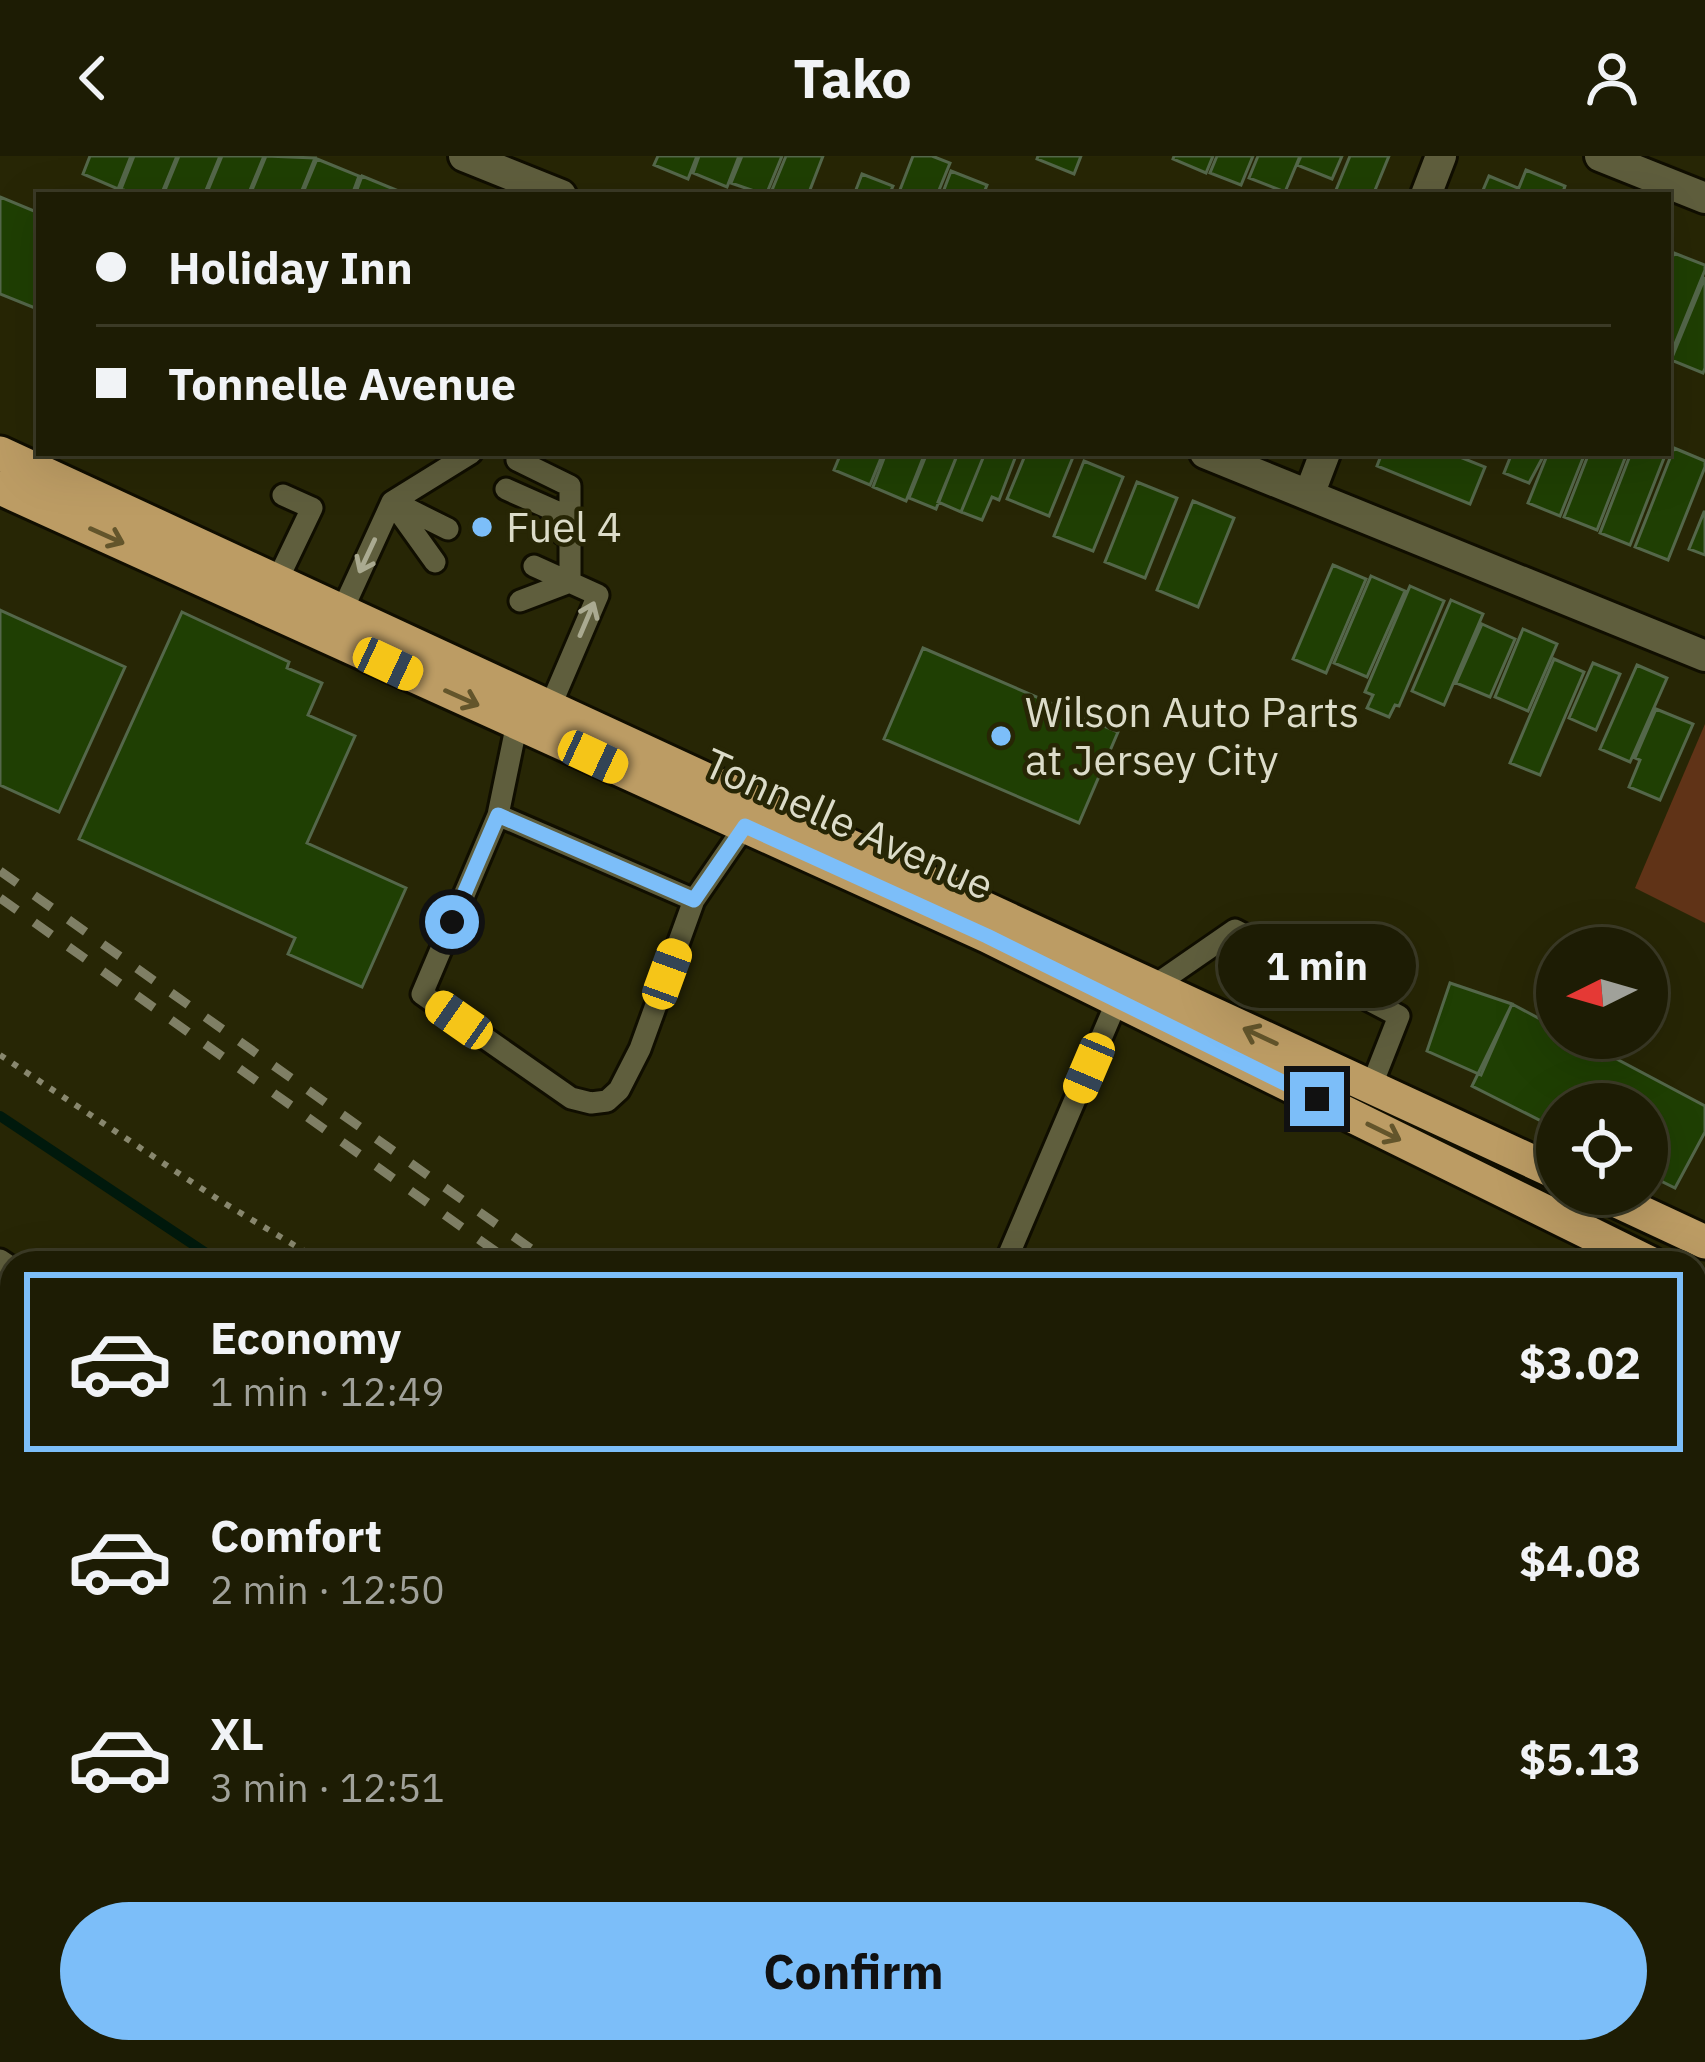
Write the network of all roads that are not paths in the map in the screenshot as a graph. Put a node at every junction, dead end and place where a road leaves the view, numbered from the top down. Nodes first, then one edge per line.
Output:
1 (464, 156) edge
2 (1441, 156) edge
3 (1600, 156) edge
4 (554, 192) edge
5 (1427, 192) edge
6 (1705, 197) edge
7 (0, 452) edge
8 (1212, 456) edge
9 (1324, 456) edge
10 (518, 460) dead end
11 (471, 463) edge
12 (0, 488) edge
13 (506, 488) dead end
14 (283, 495) dead end
15 (1309, 495) junction
16 (392, 502) junction
17 (448, 529) dead end
18 (435, 562) dead end
19 (534, 566) dead end
20 (277, 581) junction
21 (570, 582) junction
22 (520, 601) dead end
23 (342, 611) junction
24 (1705, 656) edge
25 (550, 707) junction
26 (517, 723) junction
27 (498, 815) junction
28 (745, 826) junction
29 (694, 900) junction
30 (1154, 986) junction
31 (1117, 1001) junction
32 (1371, 1088) junction
33 (1536, 1163) edge
34 (1647, 1215) edge
35 (1705, 1242) edge
36 (1010, 1251) edge
37 (1626, 1251) edge

1 - 4 street
2 - 5 street
3 - 6 street
7 - 20 highway, Tonnelle Avenue
8 - 15 street
9 - 15 street
10 - 21 lane
11 - 16 lane
12 -> 26 highway, Tonnelle Avenue
13 - 21 lane
14 - 20 lane
15 - 24 street
16 - 17 lane
16 - 18 lane
16 -> 23 lane
19 - 21 lane
20 - 23 highway, Tonnelle Avenue
21 - 22 lane
25 -> 21 lane
23 - 25 highway, Tonnelle Avenue
25 - 30 highway, Tonnelle Avenue
26 - 27 lane
26 - 28 highway, Tonnelle Avenue
27 - 29 lane
27 - 29 lane
28 - 29 lane
28 - 31 highway, Tonnelle Avenue
32 -> 30 highway, Tonnelle Avenue
30 - 32 lane
31 - 36 lane
31 -> 37 highway, Tonnelle Avenue
32 - 33 highway, Tonnelle Avenue
34 - 35 highway

